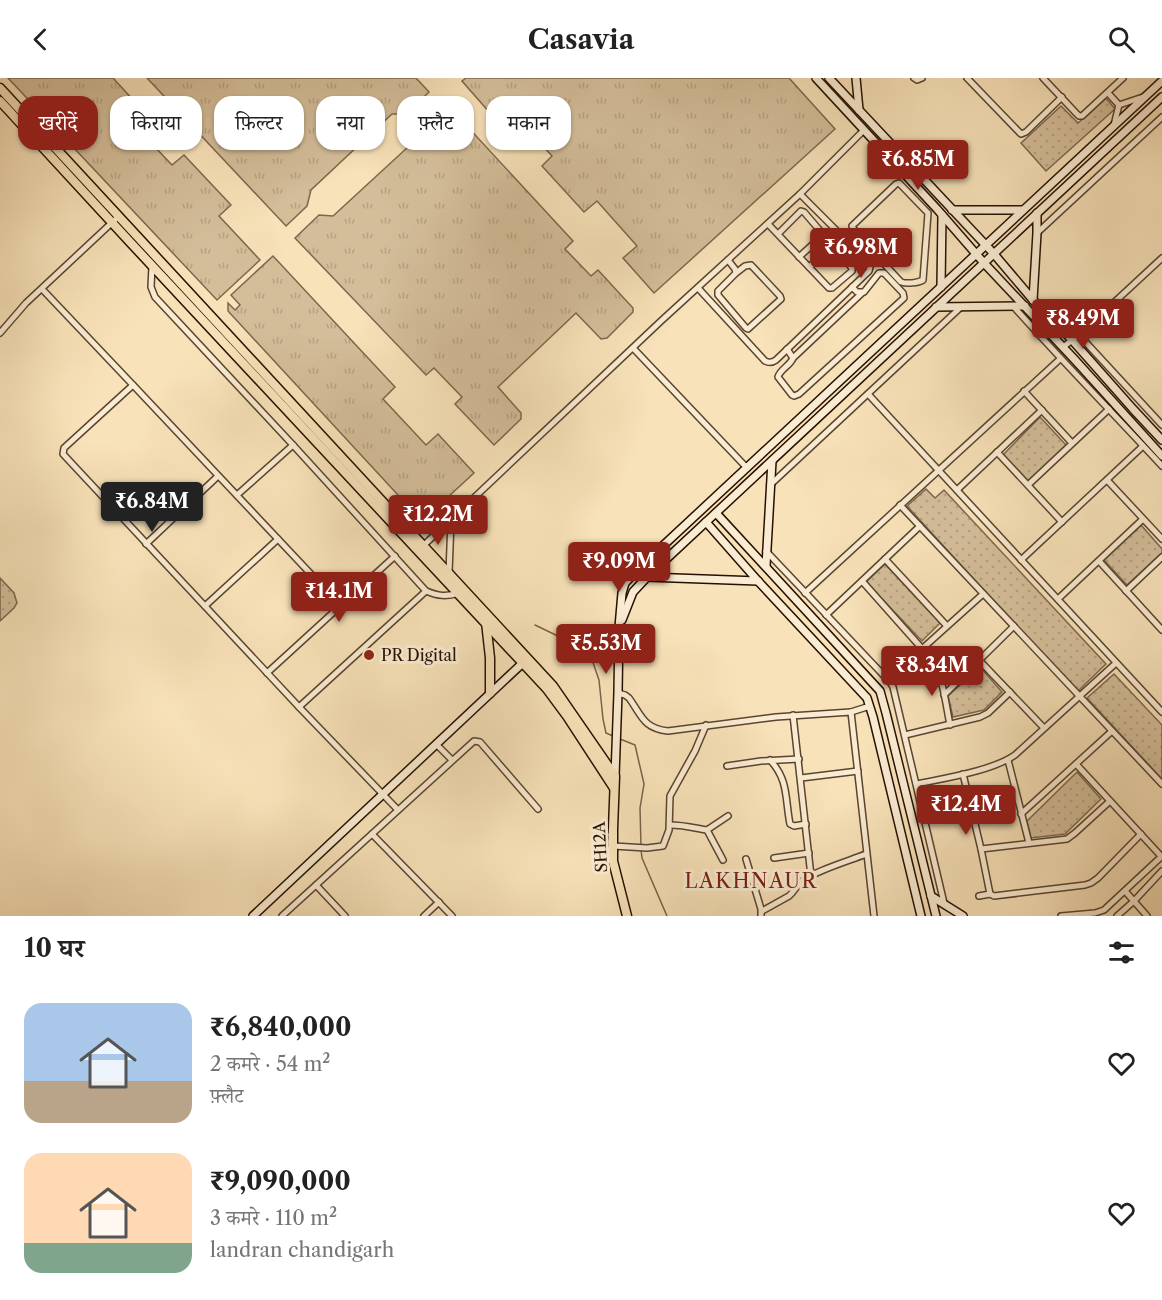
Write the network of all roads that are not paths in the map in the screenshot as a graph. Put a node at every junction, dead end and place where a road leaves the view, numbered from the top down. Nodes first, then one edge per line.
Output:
1 (816, 78) edge
2 (829, 78) edge
3 (856, 78) edge
4 (914, 78) edge
5 (922, 78) edge
6 (967, 78) edge
7 (1043, 78) edge
8 (1123, 78) edge
9 (1162, 81) edge
10 (0, 88) edge
11 (1108, 93) junction
12 (1146, 96) junction
13 (1162, 97) edge
14 (1062, 98) junction
15 (0, 101) edge
16 (1119, 105) junction
17 (860, 112) junction
18 (1162, 117) edge
19 (1114, 125) junction
20 (864, 130) junction
21 (800, 194) junction
22 (952, 210) junction
23 (1023, 210) junction
24 (1037, 213) junction
25 (942, 215) junction
26 (115, 220) junction
27 (768, 224) junction
28 (1037, 233) junction
29 (778, 234) junction
30 (823, 235) junction
31 (986, 245) junction
32 (833, 247) junction
33 (871, 249) junction
34 (976, 254) junction
35 (994, 254) junction
36 (799, 257) junction
37 (863, 257) junction
38 (1162, 258) edge
39 (728, 260) junction
40 (984, 263) junction
41 (152, 266) junction
42 (809, 267) junction
43 (736, 273) junction
44 (852, 287) junction
45 (941, 287) junction
46 (698, 288) junction
47 (42, 289) junction
48 (861, 293) junction
49 (1033, 300) junction
50 (1025, 306) junction
51 (936, 307) junction
52 (961, 307) junction
53 (1014, 307) junction
54 (0, 333) edge
55 (1079, 335) junction
56 (1072, 340) junction
57 (1063, 347) junction
58 (633, 348) junction
59 (787, 349) junction
60 (793, 358) junction
61 (1060, 359) junction
62 (133, 386) junction
63 (1024, 391) junction
64 (868, 394) junction
65 (1109, 409) junction
66 (1042, 410) junction
67 (1162, 425) edge
68 (1162, 440) edge
69 (1072, 443) junction
70 (293, 445) junction
71 (1143, 446) junction
72 (997, 452) junction
73 (1162, 456) edge
74 (772, 460) junction
75 (1162, 466) edge
76 (747, 468) junction
77 (938, 470) junction
78 (218, 476) junction
79 (1107, 480) junction
80 (770, 485) junction
81 (1028, 485) junction
82 (957, 490) junction
83 (237, 495) junction
84 (900, 505) junction
85 (716, 513) junction
86 (1143, 519) junction
87 (451, 520) junction
88 (706, 522) junction
89 (1062, 522) junction
90 (920, 526) junction
91 (278, 539) junction
92 (1162, 539) edge
93 (146, 544) junction
94 (421, 548) junction
95 (766, 551) junction
96 (395, 556) junction
97 (1162, 557) edge
98 (885, 559) junction
99 (1022, 560) junction
100 (1099, 561) junction
101 (766, 566) junction
102 (449, 573) junction
103 (647, 577) junction
104 (758, 581) junction
105 (861, 581) junction
106 (426, 591) junction
107 (1126, 591) junction
108 (459, 593) junction
109 (805, 593) junction
110 (983, 594) junction
111 (1058, 599) junction
112 (205, 606) junction
113 (341, 606) junction
114 (826, 615) junction
115 (486, 622) junction
116 (1014, 626) junction
117 (1161, 626) edge
118 (619, 627) junction
119 (947, 627) junction
120 (923, 648) junction
121 (526, 660) junction
122 (979, 660) junction
123 (1116, 663) junction
124 (267, 673) junction
125 (1010, 692) junction
126 (490, 693) junction
127 (618, 693) junction
128 (944, 695) junction
129 (1079, 696) junction
130 (870, 706) junction
131 (299, 707) junction
132 (851, 712) junction
133 (1162, 712) edge
134 (793, 715) junction
135 (706, 725) junction
136 (950, 725) junction
137 (1044, 728) junction
138 (1112, 731) junction
139 (905, 735) junction
140 (436, 744) junction
141 (799, 759) junction
142 (452, 760) junction
143 (770, 760) junction
144 (1008, 760) junction
145 (1076, 764) junction
146 (727, 766) dead end
147 (858, 771) junction
148 (963, 774) junction
149 (615, 776) junction
150 (801, 778) junction
151 (917, 784) junction
152 (1162, 784) edge
153 (614, 788) junction
154 (384, 793) junction
155 (1110, 801) junction
156 (538, 809) dead end
157 (398, 810) junction
158 (1021, 814) junction
159 (728, 816) dead end
160 (806, 824) junction
161 (670, 825) junction
162 (707, 830) junction
163 (372, 834) junction
164 (1141, 834) junction
165 (928, 836) junction
166 (917, 837) junction
167 (1029, 843) junction
168 (613, 846) junction
169 (981, 849) junction
170 (808, 853) junction
171 (866, 854) junction
172 (1162, 856) edge
173 (774, 858) dead end
174 (746, 859) dead end
175 (723, 860) dead end
176 (1162, 871) edge
177 (811, 876) junction
178 (316, 885) junction
179 (1125, 891) junction
180 (990, 894) junction
181 (931, 896) junction
182 (979, 896) dead end
183 (1134, 901) junction
184 (439, 902) junction
185 (944, 903) junction
186 (762, 914) edge
187 (253, 916) edge
188 (282, 916) edge
189 (345, 916) edge
190 (424, 916) edge
191 (452, 916) edge
192 (627, 916) edge
193 (874, 916) edge
194 (921, 916) edge
195 (936, 916) edge
196 (963, 916) edge
197 (1061, 916) edge
198 (1117, 916) edge
199 (1147, 916) edge

1 - 20 main road
2 - 17 main road
3 - 17 main road
4 - 5 street
6 - 14 street
7 - 14 street
8 - 11 street
9 - 12 main road
10 - 26 main road
11 - 14 street
11 - 16 street
12 - 16 street
12 - 19 main road
13 - 24 main road
15 - 26 main road
16 - 19 street
17 - 20 main road
17 - 22 main road
18 - 28 street
19 - 23 main road
20 - 21 street
20 - 25 main road
21 - 27 street
21 - 37 street
22 - 23 main road
22 - 31 main road
23 - 31 main road
24 - 28 main road
24 - 35 main road
25 - 34 main road
25 - 45 main road
26 - 41 main road
26 - 47 street
26 - 94 main road
27 - 29 street
27 - 39 street
28 - 49 main road
29 - 30 street
29 - 36 street
30 - 32 street
30 - 36 street
31 - 34 main road
31 - 35 main road
32 - 42 street
32 - 42 street
33 - 33 street
33 - 37 street
34 - 40 main road
34 - 45 main road
35 - 40 main road
35 - 49 main road
36 - 42 street
37 - 44 street
38 - 55 street
39 - 43 street
39 - 46 street
40 - 50 main road
40 - 51 main road
41 - 70 street
41 - 94 main road
43 - 43 street
44 - 48 street
44 - 59 street
45 - 76 main road
46 - 58 street
46 - 59 street
47 - 54 street
47 - 62 street
48 - 60 street
48 - 60 street
49 - 56 main road
50 - 53 main road
50 - 57 main road
51 - 52 main road
51 - 74 main road
52 - 53 main road
52 - 64 street
53 - 61 street
55 - 56 street
55 - 67 street
56 - 57 street
56 - 68 main road
57 - 73 main road
58 - 76 street
58 - 87 street
59 - 60 street
61 - 63 street
61 - 65 street
62 - 78 street
62 - 93 street
63 - 66 street
63 - 77 street
64 - 77 street
64 - 80 street
65 - 69 street
65 - 71 street
66 - 69 street
66 - 72 street
69 - 81 street
70 - 83 street
70 - 96 street
71 - 75 street
71 - 79 street
72 - 81 street
72 - 82 street
74 - 80 main road
74 - 85 main road
76 - 118 main road
77 - 82 street
77 - 84 street
78 - 83 street
78 - 93 street
79 - 86 street
79 - 89 street
80 - 95 main road
81 - 89 street
82 - 99 street
83 - 91 street
84 - 90 street
84 - 109 street
85 - 88 main road
85 - 101 main road
86 - 92 street
86 - 100 street
87 - 94 street
87 - 102 street
88 - 103 main road
88 - 104 main road
89 - 99 street
90 - 98 street
90 - 110 street
91 - 112 street
91 - 113 street
93 - 112 street
94 - 102 main road
94 - 108 main road
95 - 101 main road
95 - 109 street
96 - 106 street
96 - 113 street
97 - 107 street
98 - 105 street
98 - 119 street
99 - 111 street
100 - 107 street
100 - 111 street
101 - 166 main road
102 - 121 main road
103 - 104 main road
103 - 118 main road
104 - 130 main road
105 - 114 street
105 - 120 street
106 - 108 street
106 - 131 street
107 - 117 street
108 - 115 main road
109 - 114 street
110 - 116 street
110 - 119 street
111 - 123 street
112 - 124 street
113 - 124 street
114 - 139 street
115 - 121 main road
115 - 126 main road
116 - 122 street
116 - 129 street
118 - 127 main road
119 - 120 street
120 - 128 street
121 - 126 main road
121 - 149 main road
121 - 153 main road
122 - 125 street
122 - 128 street
123 - 129 street
123 - 133 street
124 - 131 street
125 - 136 street
125 - 137 street
126 - 140 main road
127 - 135 street
127 - 149 main road
128 - 136 street
129 - 137 street
129 - 138 street
130 - 132 street
130 - 194 main road
131 - 154 street
132 - 134 street
132 - 147 street
134 - 135 street
134 - 141 street
135 - 161 street
136 - 139 street
137 - 144 street
138 - 145 street
138 - 152 street
139 - 151 street
140 - 142 street
140 - 154 main road
141 - 143 street
141 - 150 street
142 - 156 street
142 - 157 street
143 - 146 street
143 - 160 street
144 - 148 street
144 - 158 street
145 - 155 street
145 - 158 street
147 - 150 street
147 - 171 street
148 - 151 street
148 - 169 street
149 - 153 main road, SH12A / SH12A
150 - 160 street
151 - 165 street
153 - 168 main road, SH12A / SH12A
154 - 157 street
154 - 187 main road
155 - 164 street
155 - 167 street
157 - 163 street
158 - 167 street
159 - 162 street
160 - 170 street
161 - 162 street
161 - 168 street
162 - 175 street
163 - 178 street
163 - 184 street
164 - 172 street
164 - 180 street
165 - 166 street
165 - 185 street
166 - 181 main road
167 - 169 street
168 - 192 main road, SH12A / SH12A
169 - 180 street
170 - 173 street
170 - 177 street
171 - 177 street
171 - 193 street
172 - 179 street
174 - 186 street
176 - 183 street
177 - 186 street
178 - 188 street
178 - 189 street
179 - 183 street
179 - 197 street
180 - 182 street
181 - 185 main road
181 - 195 main road
183 - 198 street
183 - 199 street
184 - 190 street
184 - 191 street
185 - 196 main road

